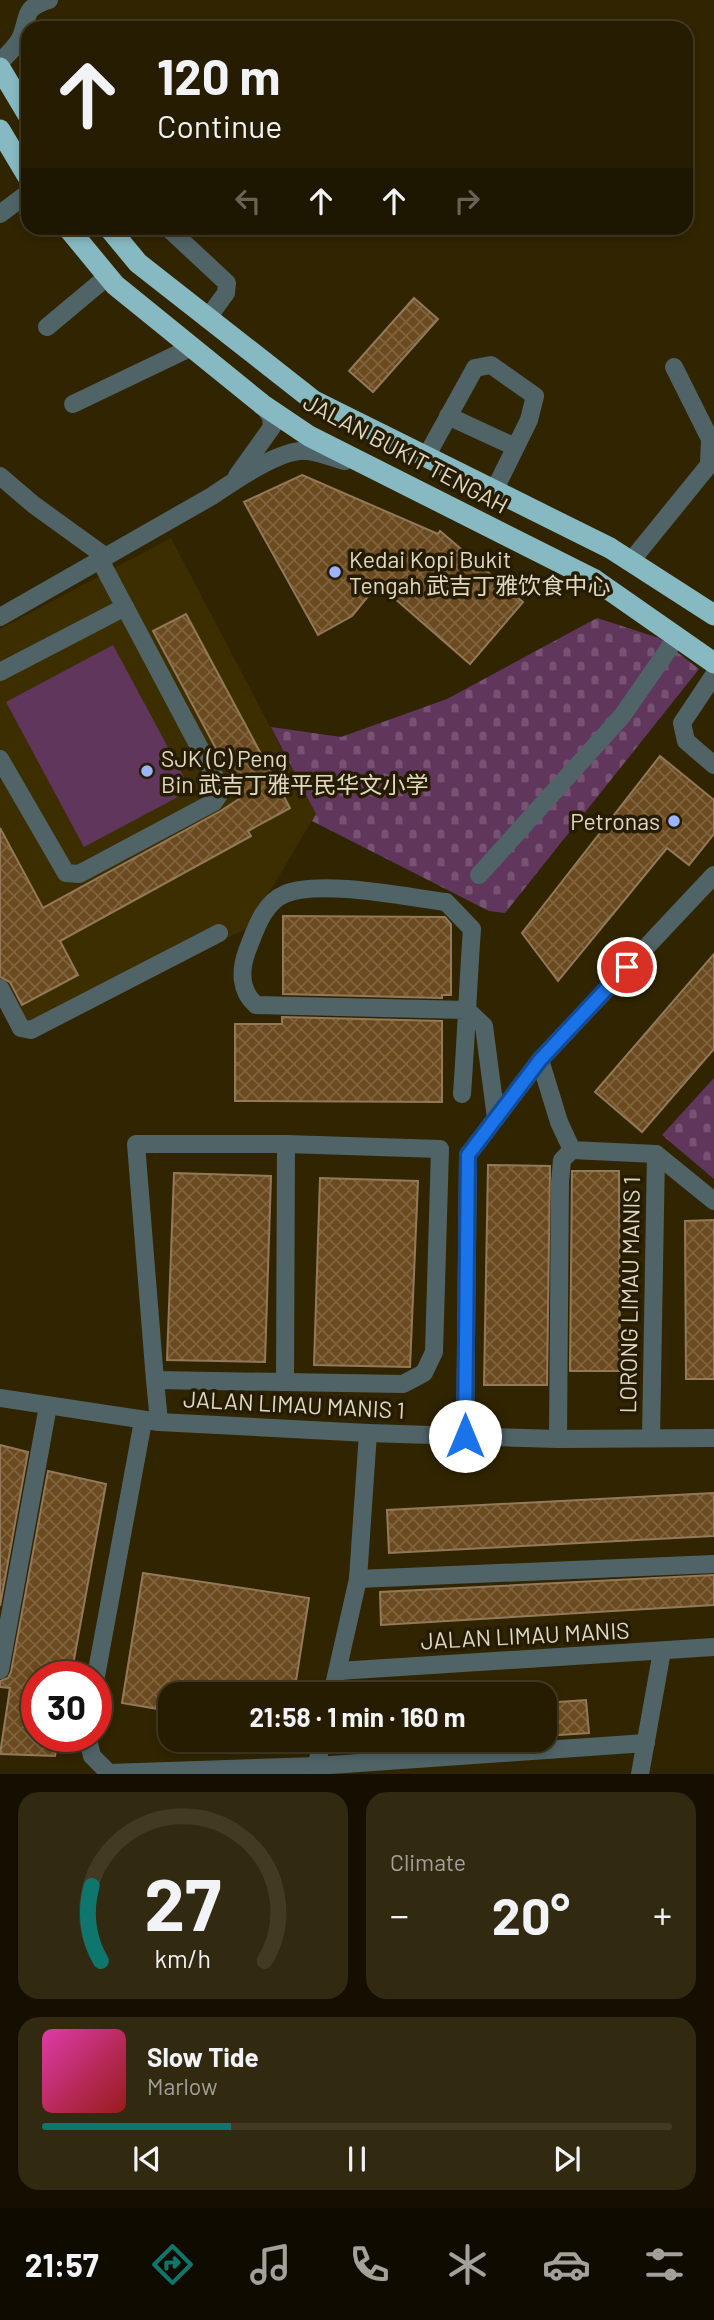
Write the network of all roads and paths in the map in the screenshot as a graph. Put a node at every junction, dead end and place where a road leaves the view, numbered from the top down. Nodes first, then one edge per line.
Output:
1 (49, 0) edge
2 (25, 21) edge
3 (21, 36) edge
4 (0, 62) edge
5 (0, 68) edge
6 (21, 103) edge
7 (0, 130) edge
8 (21, 165) edge
9 (21, 198) edge
10 (0, 214) edge
11 (74, 235) edge
12 (117, 235) edge
13 (176, 235) edge
14 (108, 276) junction
15 (207, 319) junction
16 (47, 327) dead end
17 (190, 348) junction
18 (674, 367) dead end
19 (73, 404) dead end
20 (263, 405) junction
21 (448, 416) junction
22 (516, 447) junction
23 (426, 457) junction
24 (386, 473) junction
25 (0, 476) edge
26 (233, 482) junction
27 (494, 491) junction
28 (103, 558) junction
29 (631, 561) junction
30 (125, 607) junction
31 (714, 615) edge
32 (0, 617) edge
33 (677, 637) junction
34 (714, 663) edge
35 (0, 672) edge
36 (714, 675) edge
37 (0, 759) edge
38 (714, 765) edge
39 (714, 875) edge
40 (478, 876) dead end
41 (219, 933) dead end
42 (0, 988) edge
43 (467, 1010) junction
44 (540, 1060) junction
45 (462, 1094) dead end
46 (496, 1118) junction
47 (286, 1144) junction
48 (572, 1150) junction
49 (656, 1154) junction
50 (714, 1201) edge
51 (155, 1380) junction
52 (285, 1382) junction
53 (0, 1398) edge
54 (48, 1406) junction
55 (151, 1421) junction
56 (368, 1433) junction
57 (465, 1436) junction
58 (651, 1437) junction
59 (558, 1438) junction
60 (714, 1438) edge
61 (714, 1563) edge
62 (358, 1579) junction
63 (714, 1647) edge
64 (662, 1651) junction
65 (99, 1661) edge
66 (0, 1670) edge
67 (338, 1671) junction
68 (335, 1682) edge
69 (646, 1743) junction
70 (91, 1752) edge
71 (320, 1752) edge
72 (316, 1770) edge
73 (640, 1774) edge

1 - 2 street
3 - 4 street
5 - 6 highway
7 - 8 highway
9 - 10 street
11 - 14 highway, JALAN BUKIT TENGAH
12 - 15 highway, JALAN BUKIT TENGAH
13 - 15 street
14 - 16 street
14 - 17 highway, JALAN BUKIT TENGAH
15 - 23 highway, JALAN BUKIT TENGAH
17 - 19 street
17 - 20 highway, JALAN BUKIT TENGAH
18 - 29 street
20 - 24 highway, JALAN BUKIT TENGAH
20 - 26 street
21 - 22 street
21 - 22 street
21 - 23 street
22 - 27 street
23 - 27 highway, JALAN BUKIT TENGAH
24 - 26 street
24 - 33 highway, JALAN BUKIT TENGAH
25 - 28 street
26 - 28 street
27 - 29 highway, JALAN BUKIT TENGAH
28 - 30 street
28 - 32 street
29 - 31 highway, JALAN BUKIT TENGAH
30 - 35 street
30 - 37 street
33 - 34 highway, JALAN BUKIT TENGAH
33 - 40 street
36 - 38 street
39 - 44 street
41 - 42 street
43 - 43 street
43 - 45 street
43 - 46 street
44 - 46 street
44 - 48 street
46 - 57 street
47 - 51 street
47 - 52 street
47 - 52 street
48 - 49 street
48 - 59 street
49 - 50 street
49 - 58 street, LORONG LIMAU MANIS 1
51 - 52 street
51 - 55 street
53 - 54 street, JALAN LIMAU MANIS 1
54 - 55 street, JALAN LIMAU MANIS 1
54 - 66 street
55 - 56 street, JALAN LIMAU MANIS 1
55 - 65 street
56 - 57 street, JALAN LIMAU MANIS 1
56 - 62 street
57 - 59 street, JALAN LIMAU MANIS 1
58 - 59 street, JALAN LIMAU MANIS 1
58 - 60 street, JALAN LIMAU MANIS 1
61 - 62 street
62 - 67 street
63 - 64 street, JALAN LIMAU MANIS
64 - 67 street, JALAN LIMAU MANIS
64 - 69 street
67 - 68 street
69 - 72 street
69 - 73 street
70 - 72 street
71 - 72 street

